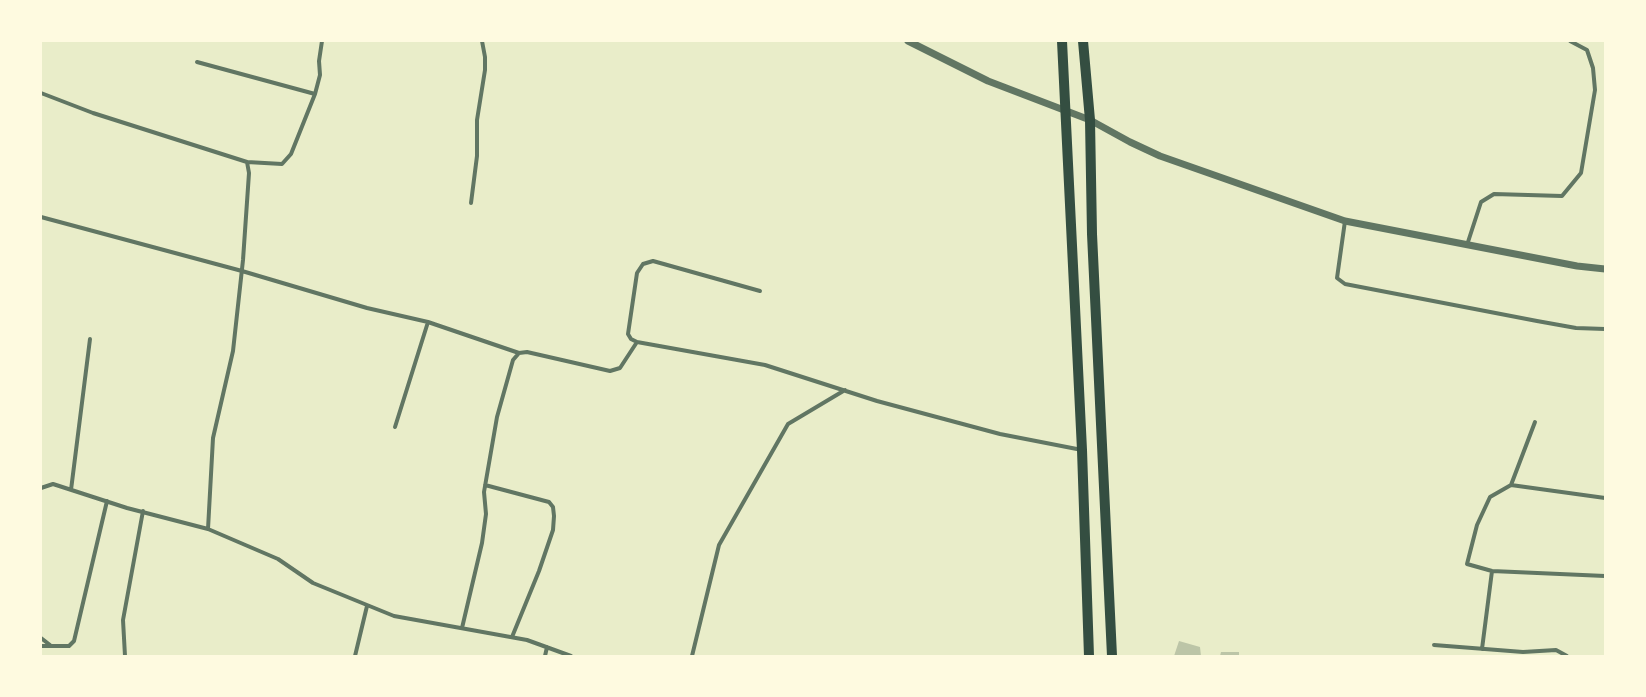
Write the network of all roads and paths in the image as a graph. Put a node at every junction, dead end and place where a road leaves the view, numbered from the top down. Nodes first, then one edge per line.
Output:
1 (322, 41) edge
2 (482, 41) edge
3 (908, 41) edge
4 (1062, 41) edge
5 (1083, 41) edge
6 (1570, 41) edge
7 (197, 62) dead end
8 (41, 93) edge
9 (315, 94) junction
10 (1065, 111) junction
11 (1090, 120) junction
12 (247, 162) junction
13 (471, 203) dead end
14 (41, 217) edge
15 (1345, 221) junction
16 (1467, 245) junction
17 (1605, 269) edge
18 (242, 271) junction
19 (760, 291) dead end
20 (428, 322) junction
21 (1605, 329) edge
22 (90, 339) dead end
23 (637, 342) junction
24 (519, 353) junction
25 (845, 390) junction
26 (1535, 422) dead end
27 (396, 427) dead end
28 (1082, 450) junction
29 (485, 485) junction
30 (1511, 485) junction
31 (41, 488) edge
32 (71, 490) junction
33 (1605, 498) edge
34 (107, 501) junction
35 (143, 511) junction
36 (208, 529) junction
37 (1492, 571) junction
38 (1605, 576) edge
39 (367, 606) junction
40 (462, 628) junction
41 (512, 637) junction
42 (41, 638) edge
43 (51, 645) junction
44 (1434, 645) dead end
45 (41, 646) edge
46 (547, 647) junction
47 (1482, 649) junction
48 (124, 656) edge
49 (355, 656) edge
50 (545, 656) edge
51 (571, 656) edge
52 (692, 656) edge
53 (1089, 656) edge
54 (1112, 656) edge
55 (1567, 656) edge

1 - 9 street
2 - 13 street
3 - 10 street
4 - 10 main road
5 - 11 main road
6 - 16 street
7 - 9 street
8 - 12 street
9 - 12 street
10 - 11 street
10 - 28 main road
11 - 15 street
11 - 54 main road
12 - 18 street
14 - 18 street
15 - 16 street
15 - 21 street
16 - 17 street
18 - 20 street
18 - 36 street
19 - 23 street
20 - 24 street
20 - 27 street
22 - 32 street
23 - 24 street
23 - 25 street
24 - 29 street
25 - 28 street
25 - 52 street
26 - 30 street
28 - 53 main road
29 - 40 street
29 - 41 street
30 - 33 street
30 - 37 street
31 - 32 street
32 - 34 street
34 - 35 street
34 - 43 street
35 - 36 street
35 - 48 street
36 - 39 street
37 - 38 street
37 - 47 street
39 - 40 street
39 - 49 street
40 - 41 street
41 - 46 street
42 - 43 street
43 - 45 street
44 - 47 street
46 - 50 street
46 - 51 street
47 - 55 street

